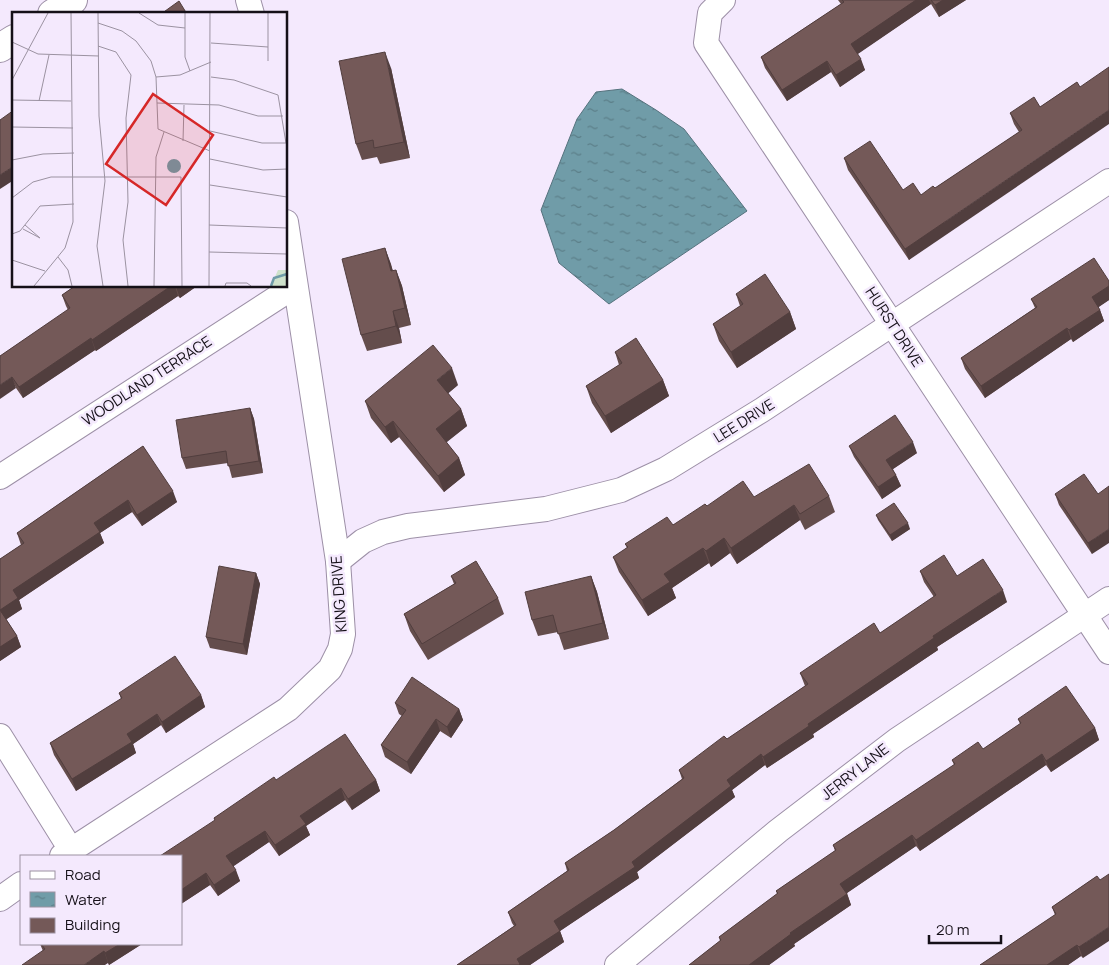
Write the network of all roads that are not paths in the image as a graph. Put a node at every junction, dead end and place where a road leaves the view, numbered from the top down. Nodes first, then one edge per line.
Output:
1 (73, 0) edge
2 (723, 0) edge
3 (55, 12) edge
4 (12, 40) edge
5 (0, 48) edge
6 (1109, 182) edge
7 (288, 236) edge
8 (295, 286) junction
9 (892, 325) junction
10 (0, 477) edge
11 (338, 561) junction
12 (1109, 599) edge
13 (1084, 615) junction
14 (1109, 652) edge
15 (0, 736) edge
16 (67, 853) edge
17 (20, 885) edge
18 (0, 899) edge
19 (617, 965) edge

1 - 3 street
2 - 9 street, HURST DRIVE
4 - 5 street
6 - 9 street, LEE DRIVE
7 - 8 street, KING DRIVE
8 - 10 street, WOODLAND TERRACE
8 - 11 street, KING DRIVE
9 - 11 street, LEE DRIVE
9 - 13 street, HURST DRIVE
11 - 16 street, KING DRIVE
12 - 13 street, JERRY LANE
13 - 14 street, HURST DRIVE
13 - 19 street, JERRY LANE
15 - 16 street
17 - 18 street

